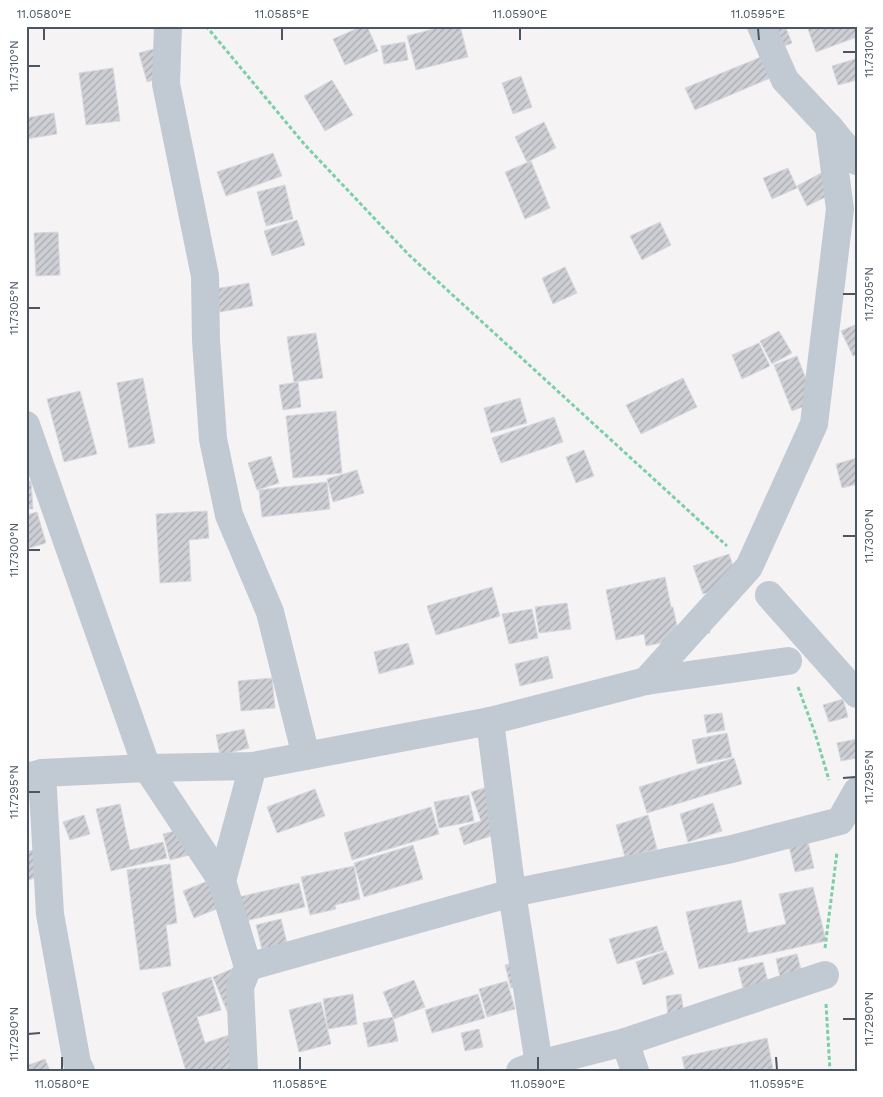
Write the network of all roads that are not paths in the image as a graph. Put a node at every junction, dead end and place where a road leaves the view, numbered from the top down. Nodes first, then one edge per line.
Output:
1 (168, 26) edge
2 (761, 26) edge
3 (829, 127) junction
4 (857, 161) edge
5 (26, 425) edge
6 (769, 595) dead end
7 (788, 661) road end
8 (646, 680) junction
9 (857, 694) edge
10 (490, 721) junction
11 (306, 756) junction
12 (253, 766) junction
13 (147, 768) junction
14 (34, 775) edge
15 (857, 792) edge
16 (849, 820) edge
17 (222, 881) junction
18 (512, 893) junction
19 (248, 966) junction
20 (824, 975) road end
21 (624, 1042) junction
22 (72, 1068) edge
23 (529, 1068) edge
24 (244, 1071) edge
25 (635, 1071) edge

1 - 11 street
2 - 3 street
3 - 4 street
3 - 8 street
5 - 13 street
6 - 9 street
7 - 8 street
8 - 10 street
10 - 11 street
10 - 18 street
11 - 12 street
12 - 13 street
12 - 17 street
13 - 14 street
13 - 17 street
14 - 22 street
15 - 16 street
16 - 18 street
17 - 19 street
18 - 19 street
18 - 23 street
19 - 24 street
20 - 21 street
21 - 23 street
21 - 25 street

